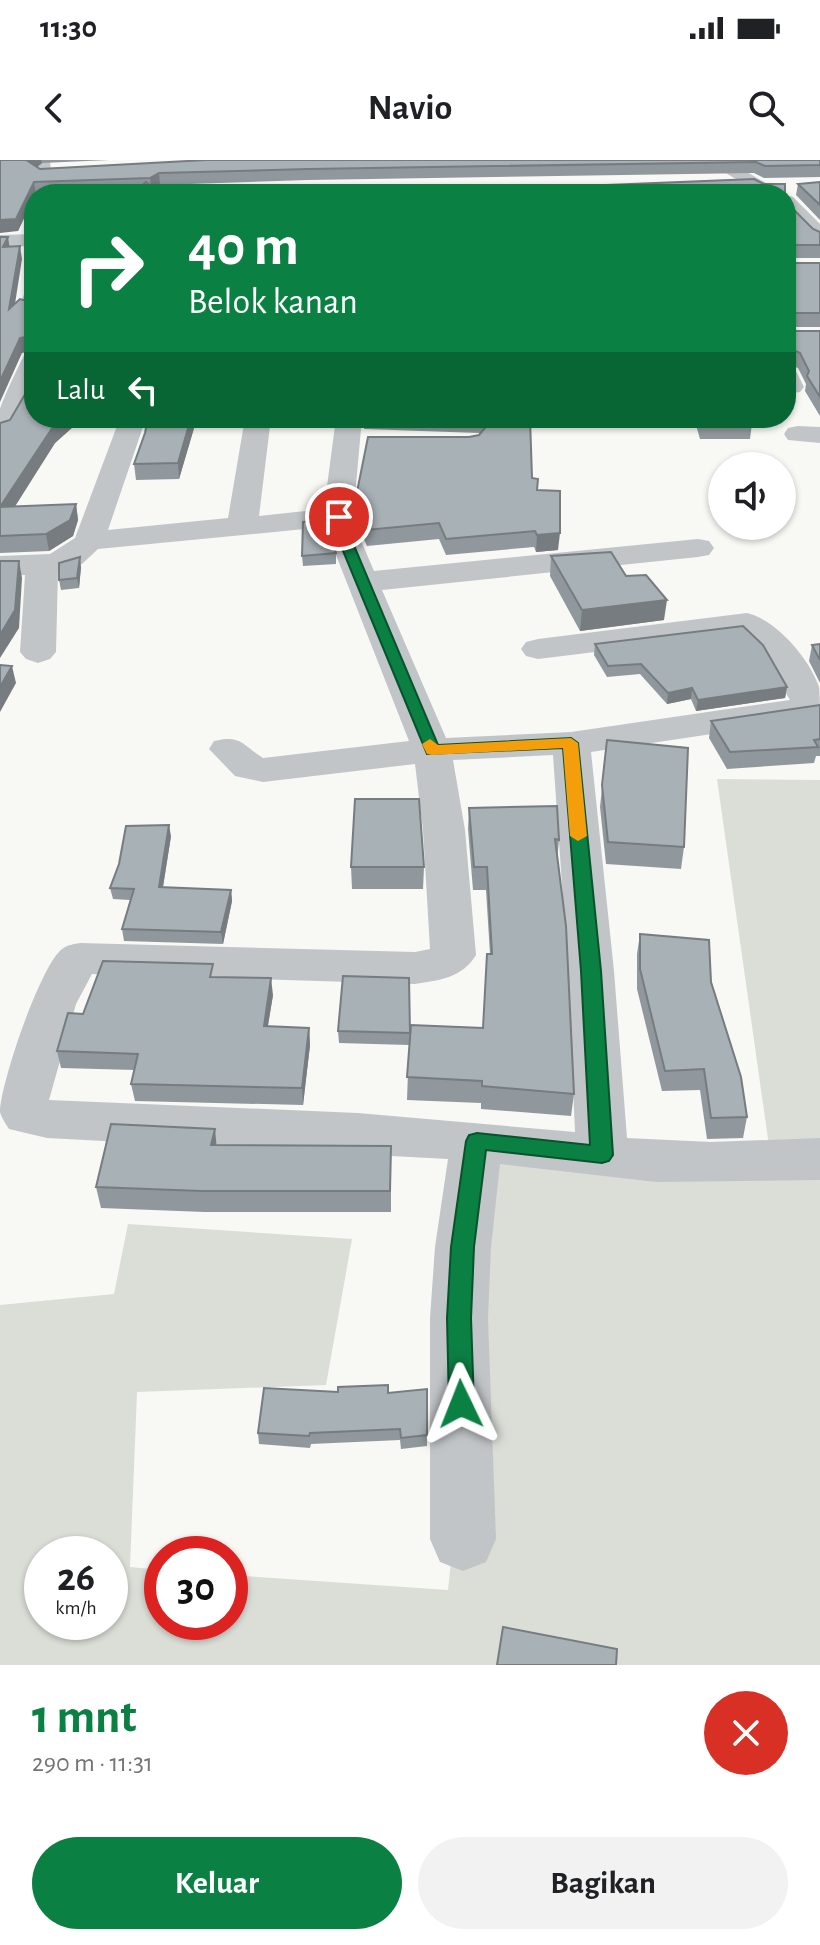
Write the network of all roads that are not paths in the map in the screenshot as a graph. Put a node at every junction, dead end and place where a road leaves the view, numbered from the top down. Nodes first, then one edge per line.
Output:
1 (713, 160) edge
2 (757, 184) edge
3 (796, 186) edge
4 (806, 186) edge
5 (796, 202) edge
6 (820, 202) edge
7 (796, 212) edge
8 (820, 236) edge
9 (24, 240) edge
10 (0, 241) edge
11 (24, 363) edge
12 (0, 364) edge
13 (24, 386) edge
14 (2, 419) edge
15 (129, 428) edge
16 (257, 428) edge
17 (357, 433) edge
18 (339, 517) junction
19 (242, 526) junction
20 (89, 541) junction
21 (698, 548) dead end
22 (42, 565) junction
23 (0, 566) edge
24 (363, 582) junction
25 (538, 649) dead end
26 (38, 652) dead end
27 (817, 707) edge
28 (571, 743) junction
29 (228, 749) dead end
30 (432, 750) junction
31 (477, 1141) junction
32 (602, 1155) junction
33 (820, 1159) edge
34 (463, 1539) dead end

1 - 2 street
3 - 4 street
5 - 6 street
7 - 8 street
9 - 10 street
11 - 12 street
13 - 14 street
15 - 20 street
16 - 19 street
17 - 18 street
18 - 19 street
18 - 24 street
19 - 20 street
20 - 22 street
21 - 24 street
22 - 23 street
22 - 26 street
24 - 30 street
25 - 27 street
27 - 28 street
28 - 30 street
28 - 32 street
29 - 30 street
30 - 31 street
31 - 32 street
31 - 34 street
32 - 33 street

